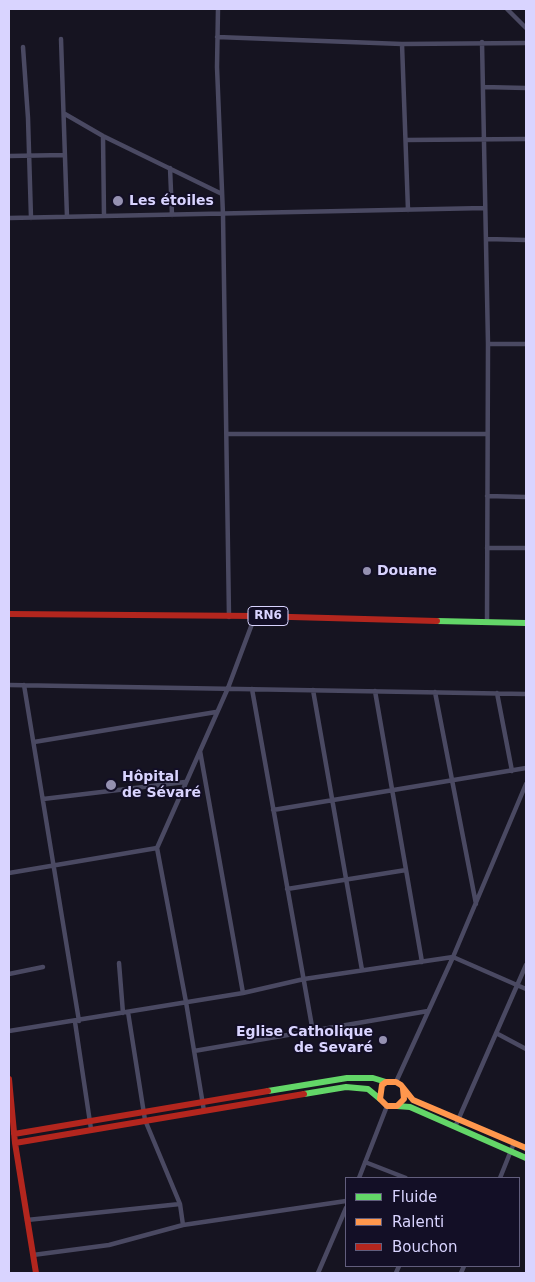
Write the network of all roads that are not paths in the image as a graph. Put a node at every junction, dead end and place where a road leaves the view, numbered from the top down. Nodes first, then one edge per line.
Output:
1 (218, 9) edge
2 (507, 9) edge
3 (526, 28) edge
4 (217, 37) junction
5 (61, 39) dead end
6 (482, 42) junction
7 (526, 43) edge
8 (402, 44) junction
9 (23, 48) dead end
10 (483, 87) junction
11 (526, 88) edge
12 (65, 114) junction
13 (103, 136) junction
14 (484, 139) junction
15 (526, 139) edge
16 (406, 140) junction
17 (29, 155) junction
18 (65, 155) junction
19 (9, 156) edge
20 (170, 168) junction
21 (222, 194) junction
22 (485, 208) junction
23 (408, 210) junction
24 (172, 214) junction
25 (223, 215) junction
26 (104, 216) junction
27 (67, 217) junction
28 (9, 218) edge
29 (31, 218) junction
30 (487, 239) junction
31 (526, 240) edge
32 (488, 344) junction
33 (526, 344) edge
34 (227, 434) junction
35 (487, 434) junction
36 (487, 496) junction
37 (526, 497) edge
38 (487, 548) junction
39 (526, 548) edge
40 (9, 614) edge
41 (255, 616) junction
42 (229, 617) junction
43 (487, 622) junction
44 (526, 623) edge
45 (9, 685) edge
46 (24, 685) junction
47 (228, 688) junction
48 (252, 689) junction
49 (313, 690) junction
50 (375, 691) junction
51 (435, 692) junction
52 (497, 693) junction
53 (526, 694) edge
54 (216, 712) junction
55 (34, 742) junction
56 (200, 750) junction
57 (526, 768) edge
58 (512, 771) junction
59 (452, 780) junction
60 (186, 782) junction
61 (526, 784) edge
62 (392, 790) junction
63 (43, 799) junction
64 (332, 800) junction
65 (273, 810) junction
66 (157, 848) junction
67 (54, 866) junction
68 (406, 870) junction
69 (9, 873) edge
70 (345, 880) junction
71 (287, 889) junction
72 (476, 904) junction
73 (453, 957) junction
74 (422, 962) junction
75 (119, 964) dead end
76 (526, 965) edge
77 (43, 968) dead end
78 (362, 970) junction
79 (9, 974) edge
80 (304, 979) junction
81 (517, 985) junction
82 (526, 989) edge
83 (243, 993) junction
84 (186, 1002) junction
85 (428, 1011) junction
86 (126, 1013) junction
87 (77, 1021) junction
88 (9, 1031) edge
89 (312, 1032) junction
90 (496, 1034) junction
91 (526, 1049) edge
92 (194, 1051) junction
93 (9, 1079) edge
94 (386, 1082) junction
95 (396, 1082) junction
96 (403, 1089) junction
97 (380, 1099) junction
98 (203, 1103) junction
99 (387, 1106) junction
100 (397, 1106) junction
101 (204, 1111) junction
102 (145, 1116) junction
103 (458, 1120) junction
104 (90, 1125) junction
105 (455, 1128) junction
106 (14, 1134) junction
107 (15, 1143) junction
108 (514, 1143) junction
109 (526, 1148) edge
110 (511, 1152) junction
111 (526, 1158) edge
112 (366, 1162) junction
113 (359, 1177) edge
114 (404, 1177) edge
115 (500, 1177) edge
116 (345, 1201) edge
117 (180, 1204) junction
118 (345, 1210) edge
119 (27, 1220) junction
120 (183, 1225) junction
121 (33, 1255) junction
122 (36, 1273) edge
123 (318, 1273) edge

1 - 4 street
2 - 3 street
4 - 8 street
4 - 21 street
5 - 12 street
6 - 7 street
6 - 8 street
6 - 10 street
8 - 16 street
9 - 17 street
10 - 11 street
10 - 14 street
12 - 13 street
12 - 18 street
13 - 20 street
13 - 26 street
14 - 15 street
14 - 16 street
14 - 22 street
16 - 23 street
17 - 18 street
17 - 19 street
17 - 29 street
18 - 27 street
20 - 21 street
20 - 24 street
21 - 25 street
22 - 23 street
22 - 30 street
23 - 25 street
24 - 25 street
24 - 26 street
25 - 34 street
26 - 27 street
27 - 29 street
28 - 29 street
30 - 31 street
30 - 32 street
32 - 33 street
32 - 35 street
34 - 35 street
34 - 42 street
35 - 36 street
36 - 37 street
36 - 38 street
38 - 39 street
38 - 43 street
40 - 42 street, RN6
41 - 42 street, RN6
41 - 43 street, RN6
41 - 47 street
43 - 44 street, RN6
45 - 46 street
46 - 47 street
46 - 55 street
47 - 48 street
47 - 54 street
48 - 49 street
48 - 65 street
49 - 50 street
49 - 64 street
50 - 51 street
50 - 62 street
51 - 52 street
51 - 59 street
52 - 53 street
52 - 58 street
54 - 55 street
54 - 56 street
55 - 63 street
56 - 60 street
56 - 83 street
57 - 58 street
58 - 59 street
59 - 62 street
59 - 72 street
60 - 63 street
60 - 66 street
61 - 72 street
62 - 64 street
62 - 68 street
63 - 67 street
64 - 65 street
64 - 70 street
65 - 71 street
66 - 67 street
66 - 84 street
67 - 69 street
67 - 87 street
68 - 70 street
68 - 74 street
70 - 71 street
70 - 78 street
71 - 80 street
72 - 73 street
73 - 74 street
73 - 81 street
73 - 85 street
74 - 78 street
75 - 86 street
76 - 81 street
77 - 79 street
78 - 80 street
80 - 83 street
80 - 89 street
81 - 82 street
81 - 90 street
83 - 84 street
84 - 86 street
84 - 92 street
85 - 89 street
85 - 95 street
86 - 87 street
86 - 102 street
87 - 88 street
87 - 104 street
89 - 92 street
90 - 91 street
90 - 103 street
92 - 98 street
93 - 106 street
94 - 95 street
94 - 97 street
94 - 98 street
95 - 96 street
96 - 100 street
96 - 103 street
97 - 99 street
97 - 101 street
98 - 101 street
98 - 102 street
99 - 100 street
99 - 112 street
100 - 105 street
101 - 102 street
102 - 104 street
102 - 117 street
103 - 105 street
103 - 108 street
104 - 106 street
104 - 107 street
105 - 110 street
106 - 107 street
107 - 119 street
108 - 109 street
108 - 110 street
110 - 111 street
110 - 115 street
112 - 113 street
112 - 114 street
116 - 120 street
117 - 119 street
117 - 120 street
118 - 123 street
119 - 121 street
120 - 121 street
121 - 122 street

